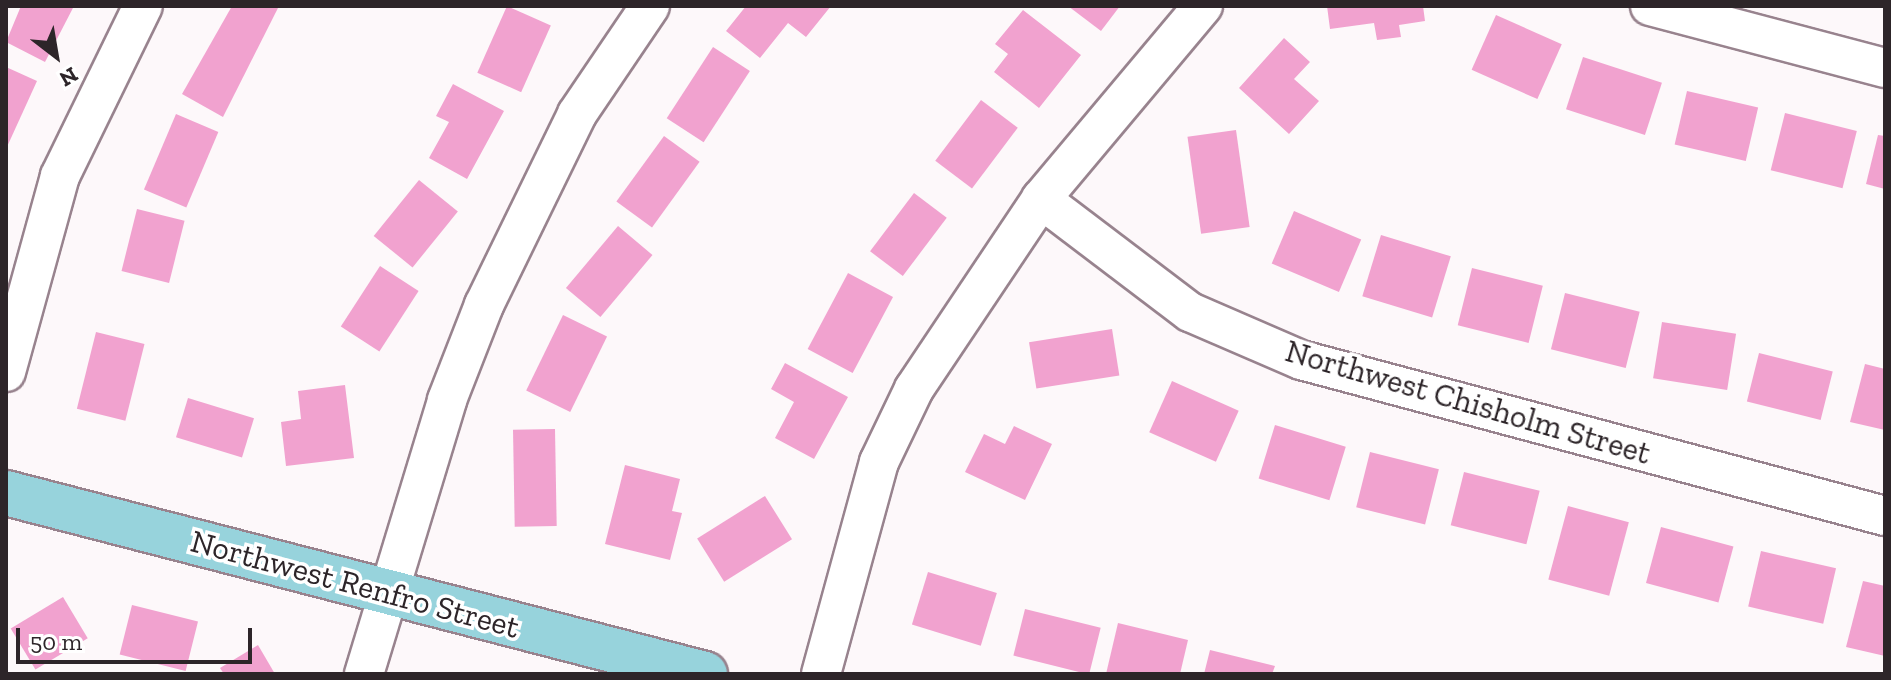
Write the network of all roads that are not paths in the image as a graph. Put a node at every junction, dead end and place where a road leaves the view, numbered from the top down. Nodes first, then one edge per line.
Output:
1 (143, 6) edge
2 (650, 6) edge
3 (1203, 6) edge
4 (1650, 6) edge
5 (1885, 68) edge
6 (1041, 199) junction
7 (6, 372) edge
8 (6, 493) edge
9 (1885, 516) edge
10 (384, 592) junction
11 (364, 674) edge
12 (705, 674) edge
13 (821, 674) edge

1 - 7 street
2 - 10 street
3 - 6 street
4 - 5 street
6 - 9 street, Northwest Chisholm Street
6 - 13 street
8 - 10 main road, Northwest Renfro Street
10 - 11 street
10 - 12 main road, Northwest Renfro Street

